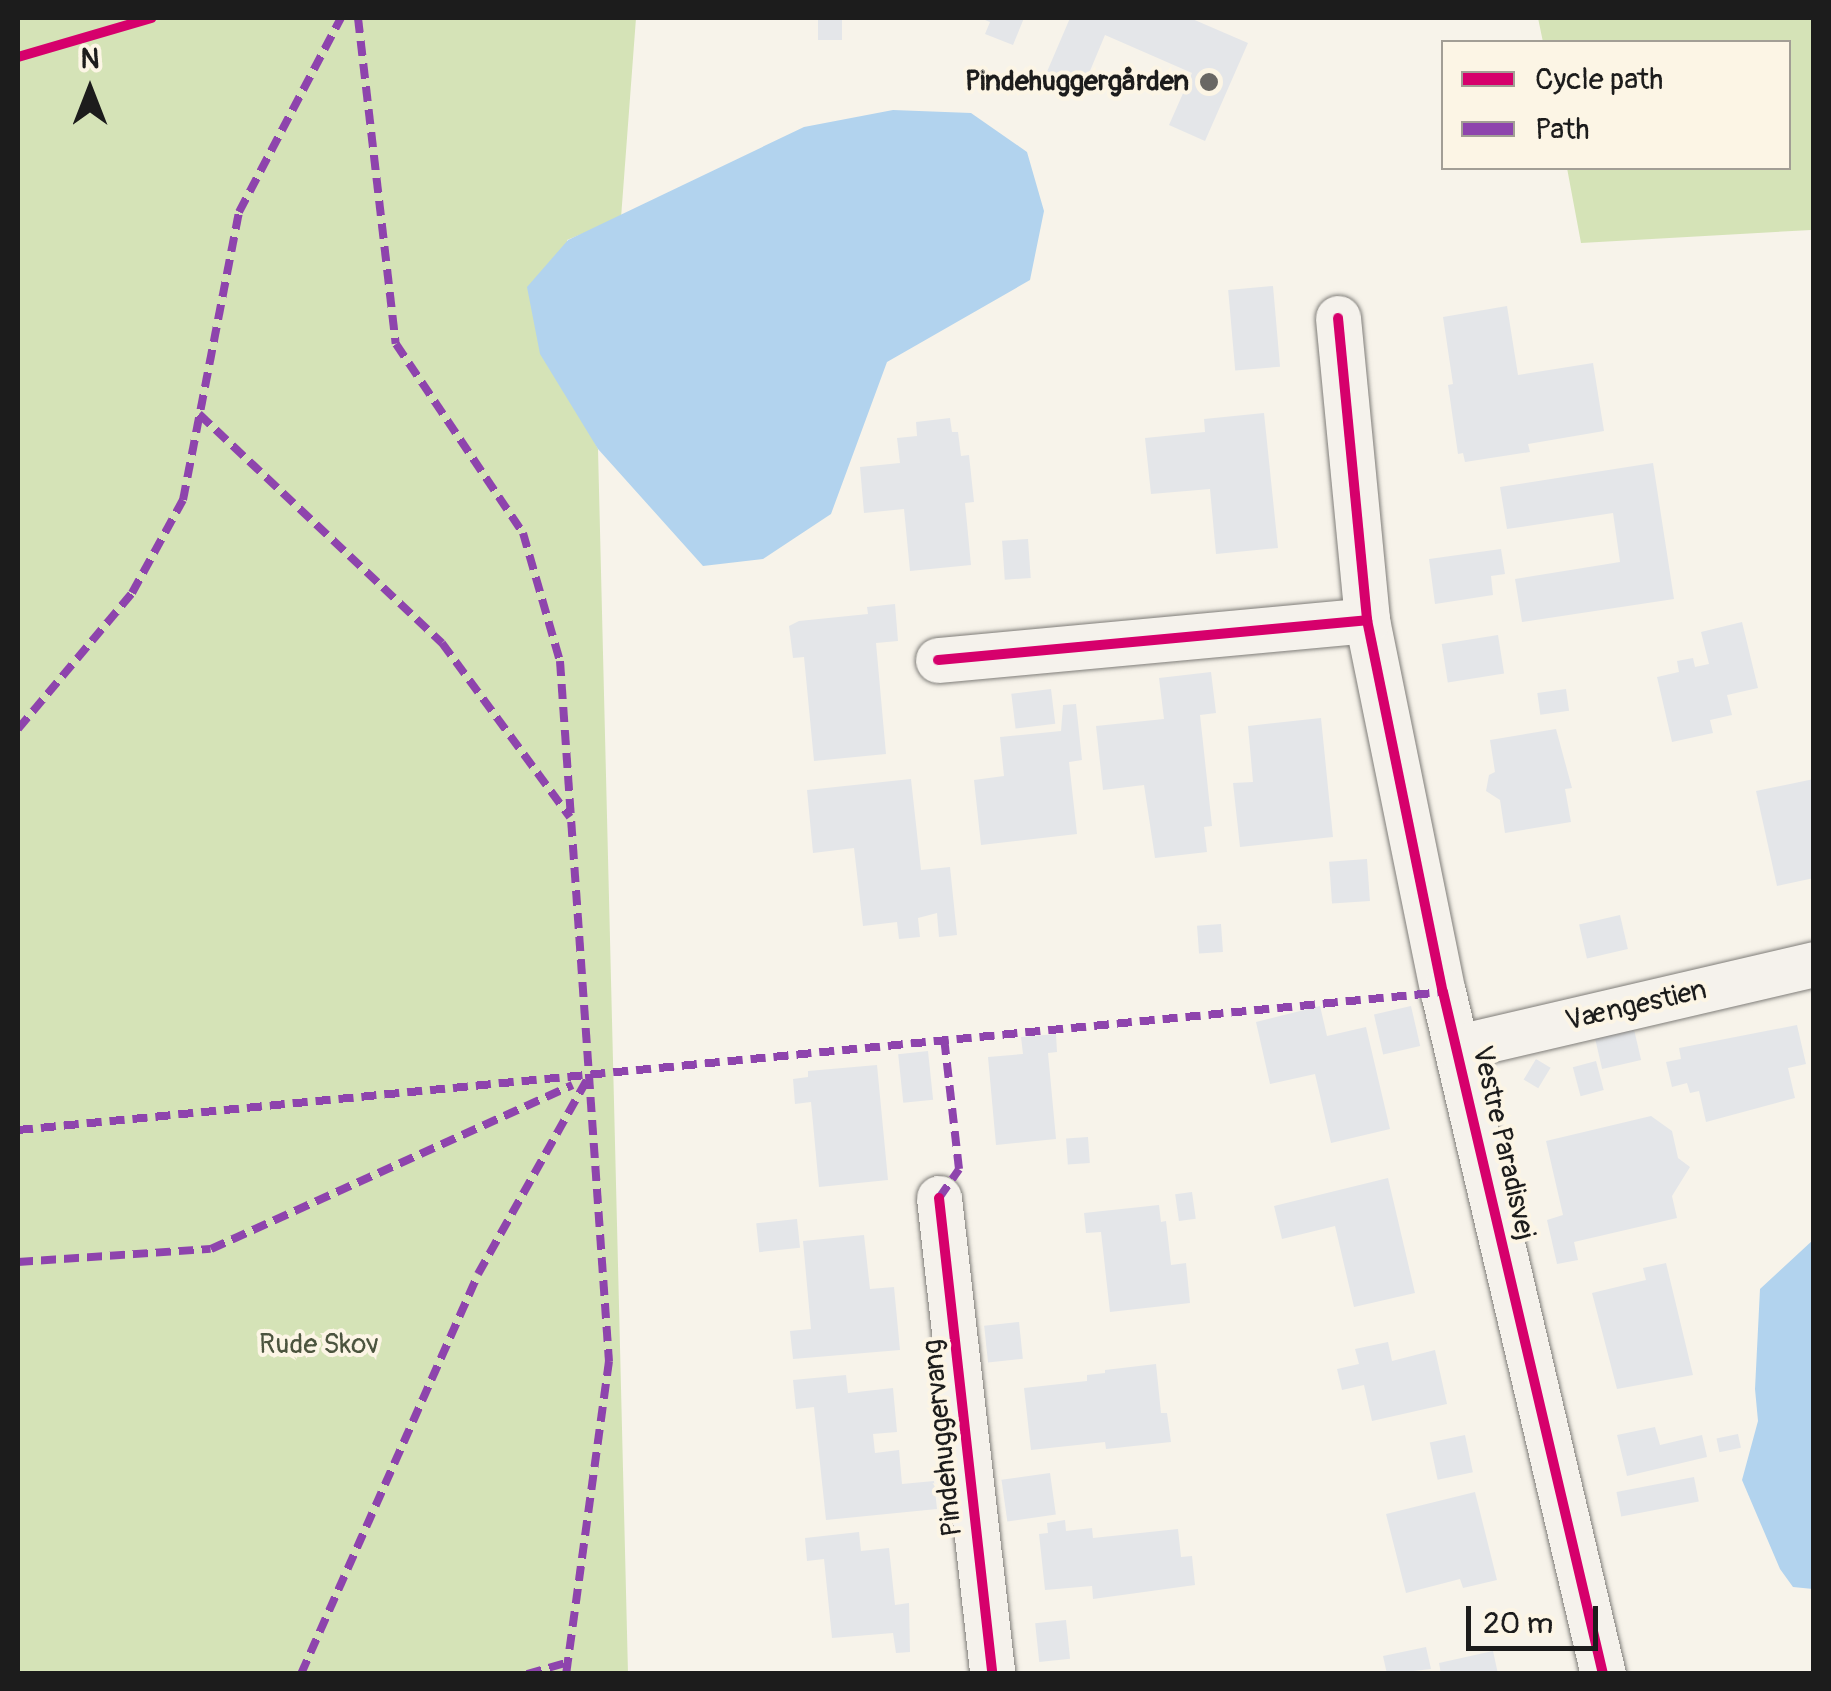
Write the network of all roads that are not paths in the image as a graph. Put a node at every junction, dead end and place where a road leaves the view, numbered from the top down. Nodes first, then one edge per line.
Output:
1 (1338, 318) dead end
2 (1367, 620) junction
3 (938, 660) dead end
4 (1814, 964) edge
5 (1458, 1047) junction
6 (939, 1198) dead end
7 (992, 1674) edge
8 (1602, 1674) edge

1 - 2 street, Vestre Paradisvej
2 - 3 street
2 - 5 street, Vestre Paradisvej
4 - 5 street, Vængestien
5 - 8 street, Vestre Paradisvej
6 - 7 street, Pindehuggervang

